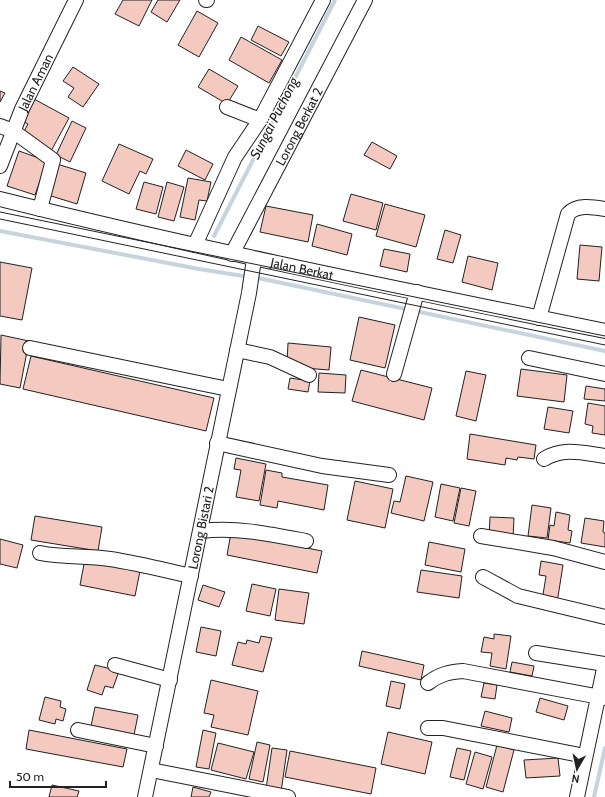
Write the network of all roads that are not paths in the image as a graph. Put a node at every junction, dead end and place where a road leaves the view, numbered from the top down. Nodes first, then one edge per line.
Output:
1 (76, 0) edge
2 (322, 0) edge
3 (365, 0) edge
4 (227, 107) dead end
5 (260, 120) junction
6 (0, 126) edge
7 (13, 131) junction
8 (0, 166) edge
9 (0, 199) edge
10 (40, 209) junction
11 (605, 209) edge
12 (195, 245) junction
13 (232, 254) junction
14 (254, 264) junction
15 (413, 303) junction
16 (539, 318) junction
17 (605, 332) edge
18 (30, 348) dead end
19 (236, 350) junction
20 (529, 358) dead end
21 (394, 374) dead end
22 (605, 374) edge
23 (309, 375) dead end
24 (228, 389) junction
25 (218, 443) junction
26 (605, 456) edge
27 (544, 459) dead end
28 (389, 475) dead end
29 (201, 531) junction
30 (481, 536) dead end
31 (306, 541) dead end
32 (40, 553) dead end
33 (605, 562) edge
34 (191, 576) junction
35 (483, 577) dead end
36 (605, 617) edge
37 (536, 653) dead end
38 (605, 664) edge
39 (115, 665) dead end
40 (170, 680) junction
41 (428, 683) dead end
42 (602, 697) edge
43 (428, 728) dead end
44 (78, 730) dead end
45 (156, 746) junction
46 (585, 756) junction
47 (151, 770) junction
48 (145, 797) edge
49 (288, 797) edge
50 (577, 797) edge

1 - 7 street, Jalan Aman
2 - 5 street
3 - 13 street, Lorong Berkat 2
4 - 5 street
5 - 12 street
6 - 7 street
7 - 8 street, Jalan Aman
7 - 10 street
9 - 10 street, Jalan Berkat
10 - 12 street, Jalan Berkat
11 - 16 street
12 - 13 street, Jalan Berkat
13 - 14 street, Jalan Berkat
14 - 15 street, Jalan Berkat
14 - 19 street, Lorong Bistari 2
15 - 16 street, Jalan Berkat
15 - 21 street
16 - 17 street, Jalan Berkat
18 - 24 street
19 - 23 street
19 - 24 street, Lorong Bistari 2
20 - 22 street
24 - 25 street, Lorong Bistari 2
25 - 28 street
25 - 29 street, Lorong Bistari 2
26 - 27 street
29 - 31 street
29 - 34 street, Lorong Bistari 2
30 - 33 street
32 - 34 street
34 - 40 street, Lorong Bistari 2
35 - 36 street
37 - 38 street
38 - 42 street
39 - 40 street
40 - 45 street, Lorong Bistari 2
41 - 42 street
42 - 46 street
43 - 46 street
44 - 45 street
45 - 47 street, Lorong Bistari 2
46 - 50 street
47 - 48 street, Lorong Bistari 2
47 - 49 street

